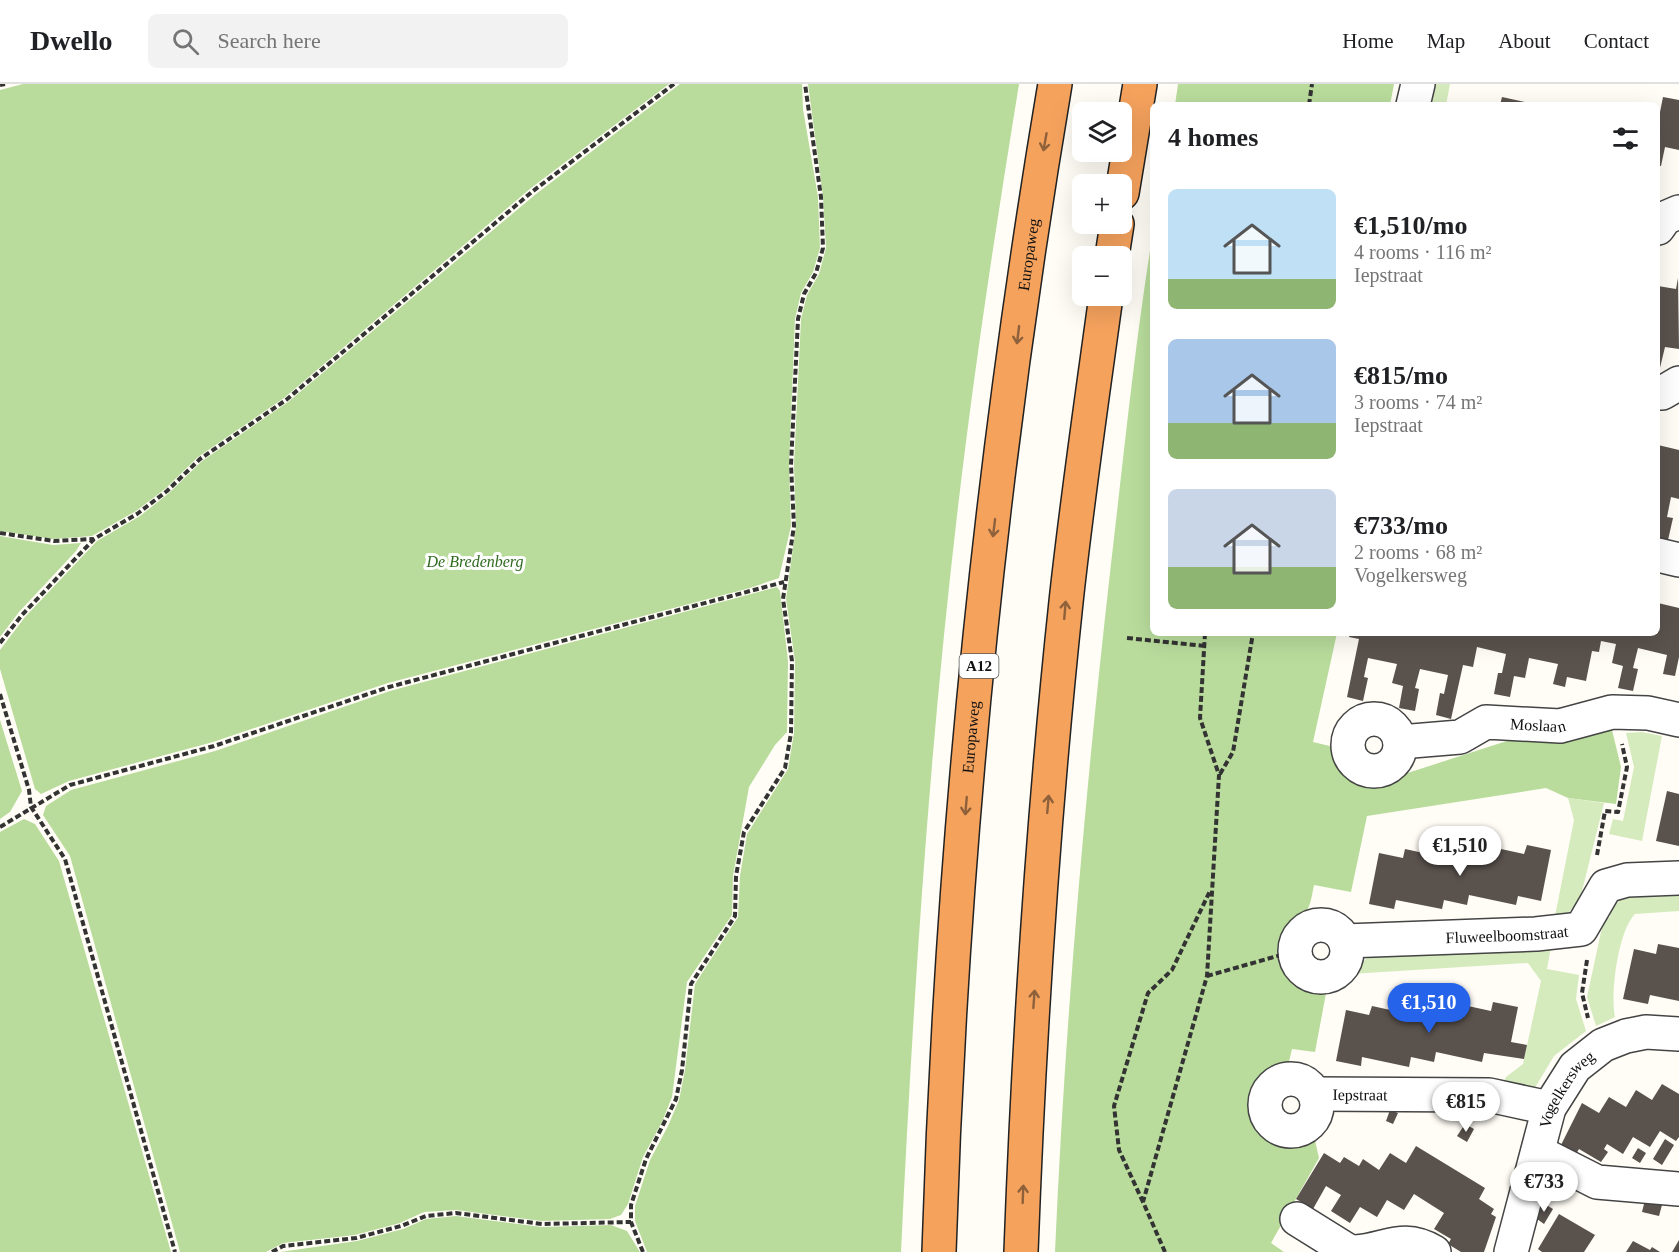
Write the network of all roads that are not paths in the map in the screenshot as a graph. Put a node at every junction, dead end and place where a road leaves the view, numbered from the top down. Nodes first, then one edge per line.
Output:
1 (1055, 84) edge
2 (1140, 84) edge
3 (1418, 84) edge
4 (1414, 102) edge
5 (1125, 174) edge
6 (1679, 212) edge
7 (1660, 225) edge
8 (1105, 306) edge
9 (1679, 383) edge
10 (1660, 392) edge
11 (1660, 555) edge
12 (1679, 560) edge
13 (1679, 720) edge
14 (1400, 742) dead end
15 (1679, 878) edge
16 (1296, 951) road end
17 (1679, 1034) edge
18 (1315, 1094) dead end
19 (1549, 1108) junction
20 (1538, 1152) junction
21 (1679, 1189) edge
22 (1296, 1219) dead end
23 (939, 1252) edge
24 (1020, 1252) edge
25 (1350, 1252) edge
26 (1356, 1252) edge
27 (1434, 1252) edge
28 (1511, 1252) edge

1 -> 23 highway, Europaweg / A12
2 - 5 highway
3 - 4 street
6 - 7 street
24 -> 8 highway
9 - 10 street
11 - 12 street
13 - 14 street, Moslaan
15 - 16 street, Fluweelboomstraat
17 - 19 street, Vogelkersweg
18 - 19 street, Iepstraat
19 - 20 street, Vogelkersweg
20 - 21 street
20 - 28 street, Vogelkersweg
22 - 25 street
26 - 27 street

